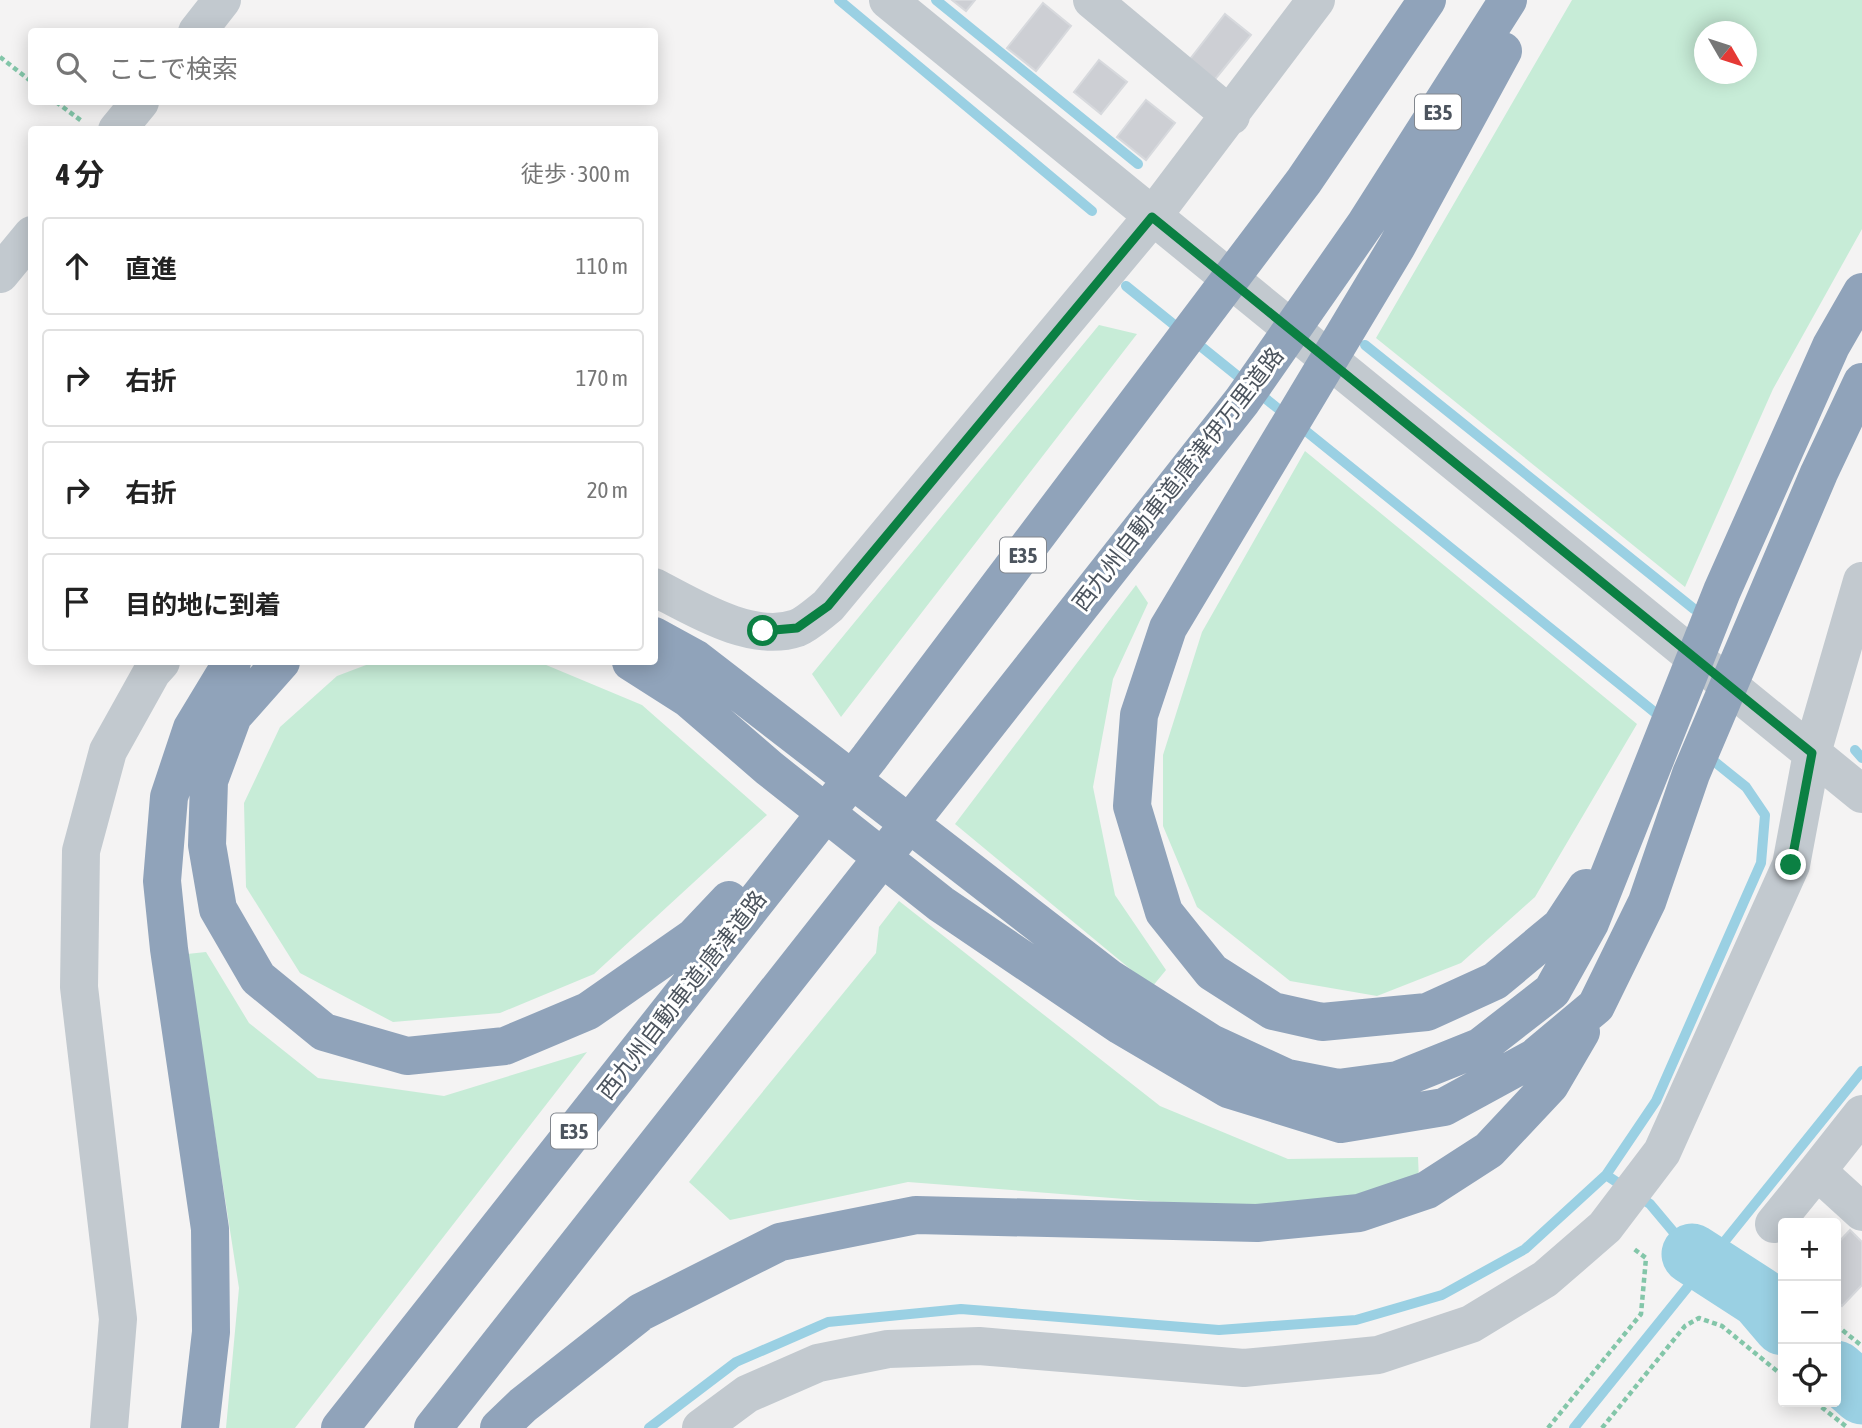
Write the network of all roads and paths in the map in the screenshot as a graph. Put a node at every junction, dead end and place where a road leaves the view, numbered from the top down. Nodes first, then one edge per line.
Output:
1 (222, 0) edge
2 (888, 0) edge
3 (1092, 0) edge
4 (1317, 0) edge
5 (1427, 0) edge
6 (1507, 0) edge
7 (1530, 0) edge
8 (200, 28) edge
9 (0, 57) edge
10 (28, 79) edge
11 (60, 105) edge
12 (138, 105) edge
13 (1231, 116) junction
14 (87, 126) edge
15 (120, 126) edge
16 (1152, 217) junction
17 (28, 240) edge
18 (0, 274) edge
19 (1862, 292) edge
20 (1862, 382) edge
21 (1862, 582) edge
22 (658, 589) edge
23 (658, 638) edge
24 (158, 665) edge
25 (230, 665) edge
26 (278, 665) edge
27 (636, 665) edge
28 (1812, 753) junction
29 (869, 758) junction
30 (1862, 794) edge
31 (1627, 825) junction
32 (805, 829) junction
33 (1596, 1006) junction
34 (1862, 1114) edge
35 (1817, 1171) junction
36 (1862, 1212) edge
37 (1774, 1224) dead end
38 (1605, 1227) junction
39 (1841, 1329) edge
40 (1862, 1346) edge
41 (1778, 1372) edge
42 (1821, 1407) edge
43 (109, 1428) edge
44 (200, 1428) edge
45 (340, 1428) edge
46 (433, 1428) edge
47 (499, 1428) edge
48 (701, 1428) edge
49 (1548, 1428) edge
50 (1602, 1428) edge
51 (1847, 1428) edge

1 - 8 street
2 - 16 street
3 - 13 street
4 - 13 street
5 - 29 highway, E35
6 - 46 highway, 西九州自動車道;唐津伊万里道路 / E35
7 - 31 highway
9 - 10 path
11 - 14 path
12 - 15 street
13 - 16 street
16 - 22 street
16 - 28 street
17 - 18 street
19 - 31 highway
20 - 33 highway
21 - 28 street
23 - 31 highway
24 - 43 street
25 - 44 highway
26 - 32 highway
27 - 33 highway
28 - 30 street
28 - 38 street
29 - 32 highway
29 - 32 highway, 西九州自動車道;唐津道路 / E35
32 - 45 highway, 西九州自動車道;唐津道路 / E35
33 - 47 highway
34 - 35 street
35 - 36 street
35 - 37 street
38 - 48 street
38 - 49 path
39 - 40 path
41 - 50 path
42 - 51 path

